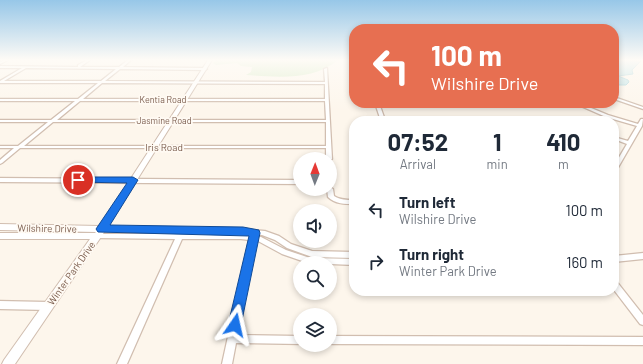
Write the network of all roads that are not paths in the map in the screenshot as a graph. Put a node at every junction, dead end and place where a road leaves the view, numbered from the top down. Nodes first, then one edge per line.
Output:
1 (9, 77) edge
2 (109, 77) edge
3 (200, 77) edge
4 (326, 77) edge
5 (0, 82) edge
6 (101, 83) junction
7 (196, 83) junction
8 (326, 84) junction
9 (0, 100) edge
10 (79, 100) junction
11 (185, 100) junction
12 (327, 100) junction
13 (619, 100) edge
14 (588, 108) edge
15 (643, 108) edge
16 (607, 116) edge
17 (619, 120) edge
18 (643, 120) edge
19 (0, 121) edge
20 (52, 121) junction
21 (171, 121) junction
22 (328, 121) junction
23 (640, 126) junction
24 (619, 140) edge
25 (630, 143) junction
26 (0, 147) edge
27 (19, 147) junction
28 (155, 147) junction
29 (328, 147) junction
30 (328, 152) edge
31 (619, 160) edge
32 (0, 162) edge
33 (0, 180) edge
34 (133, 180) junction
35 (293, 182) edge
36 (331, 196) edge
37 (349, 202) edge
38 (0, 228) edge
39 (12, 228) junction
40 (99, 232) junction
41 (180, 234) junction
42 (2, 236) edge
43 (254, 236) junction
44 (349, 255) edge
45 (643, 256) edge
46 (619, 258) edge
47 (349, 262) edge
48 (619, 290) edge
49 (0, 305) edge
50 (48, 306) junction
51 (643, 321) edge
52 (232, 339) junction
53 (293, 340) edge
54 (337, 340) edge
55 (643, 341) edge
56 (8, 364) edge
57 (122, 364) edge
58 (227, 364) edge

1 - 5 street
2 - 6 street
3 - 7 street, Winter Park Drive
4 - 8 street
5 - 6 street
6 - 7 street
6 - 10 street
7 - 8 street
7 - 11 street, Winter Park Drive
8 - 12 street
9 - 10 street, Kentia Road
10 - 11 street, Kentia Road
10 - 20 street
11 - 12 street, Kentia Road
11 - 21 street, Winter Park Drive
12 - 22 street
13 - 15 street
14 - 16 street
17 - 23 street
18 - 23 street
19 - 20 street, Jasmine Road
20 - 21 street, Jasmine Road
20 - 27 street
21 - 22 street, Jasmine Road
21 - 28 street, Winter Park Drive
22 - 29 street
23 - 25 street
24 - 25 street
25 - 31 street
26 - 27 street, Iris Road
27 - 28 street, Iris Road
27 - 32 street
28 - 29 street, Iris Road
28 - 34 street, Winter Park Drive
29 - 30 street
33 - 34 street
34 - 35 street
34 - 40 street, Winter Park Drive
36 - 37 street
38 - 39 street, Wilshire Drive
39 - 40 street, Wilshire Drive
39 - 42 street
40 - 41 street, Wilshire Drive
40 - 42 street, Wilshire Drive
40 - 50 street, Winter Park Drive
41 - 43 street, Wilshire Drive
41 - 57 street
43 - 44 street, Wilshire Drive
43 - 47 street, Wilshire Drive
43 - 52 street
45 - 46 street
48 - 51 street
49 - 50 street
50 - 56 street, Winter Park Drive
52 - 53 street
52 - 58 street
54 - 55 street

